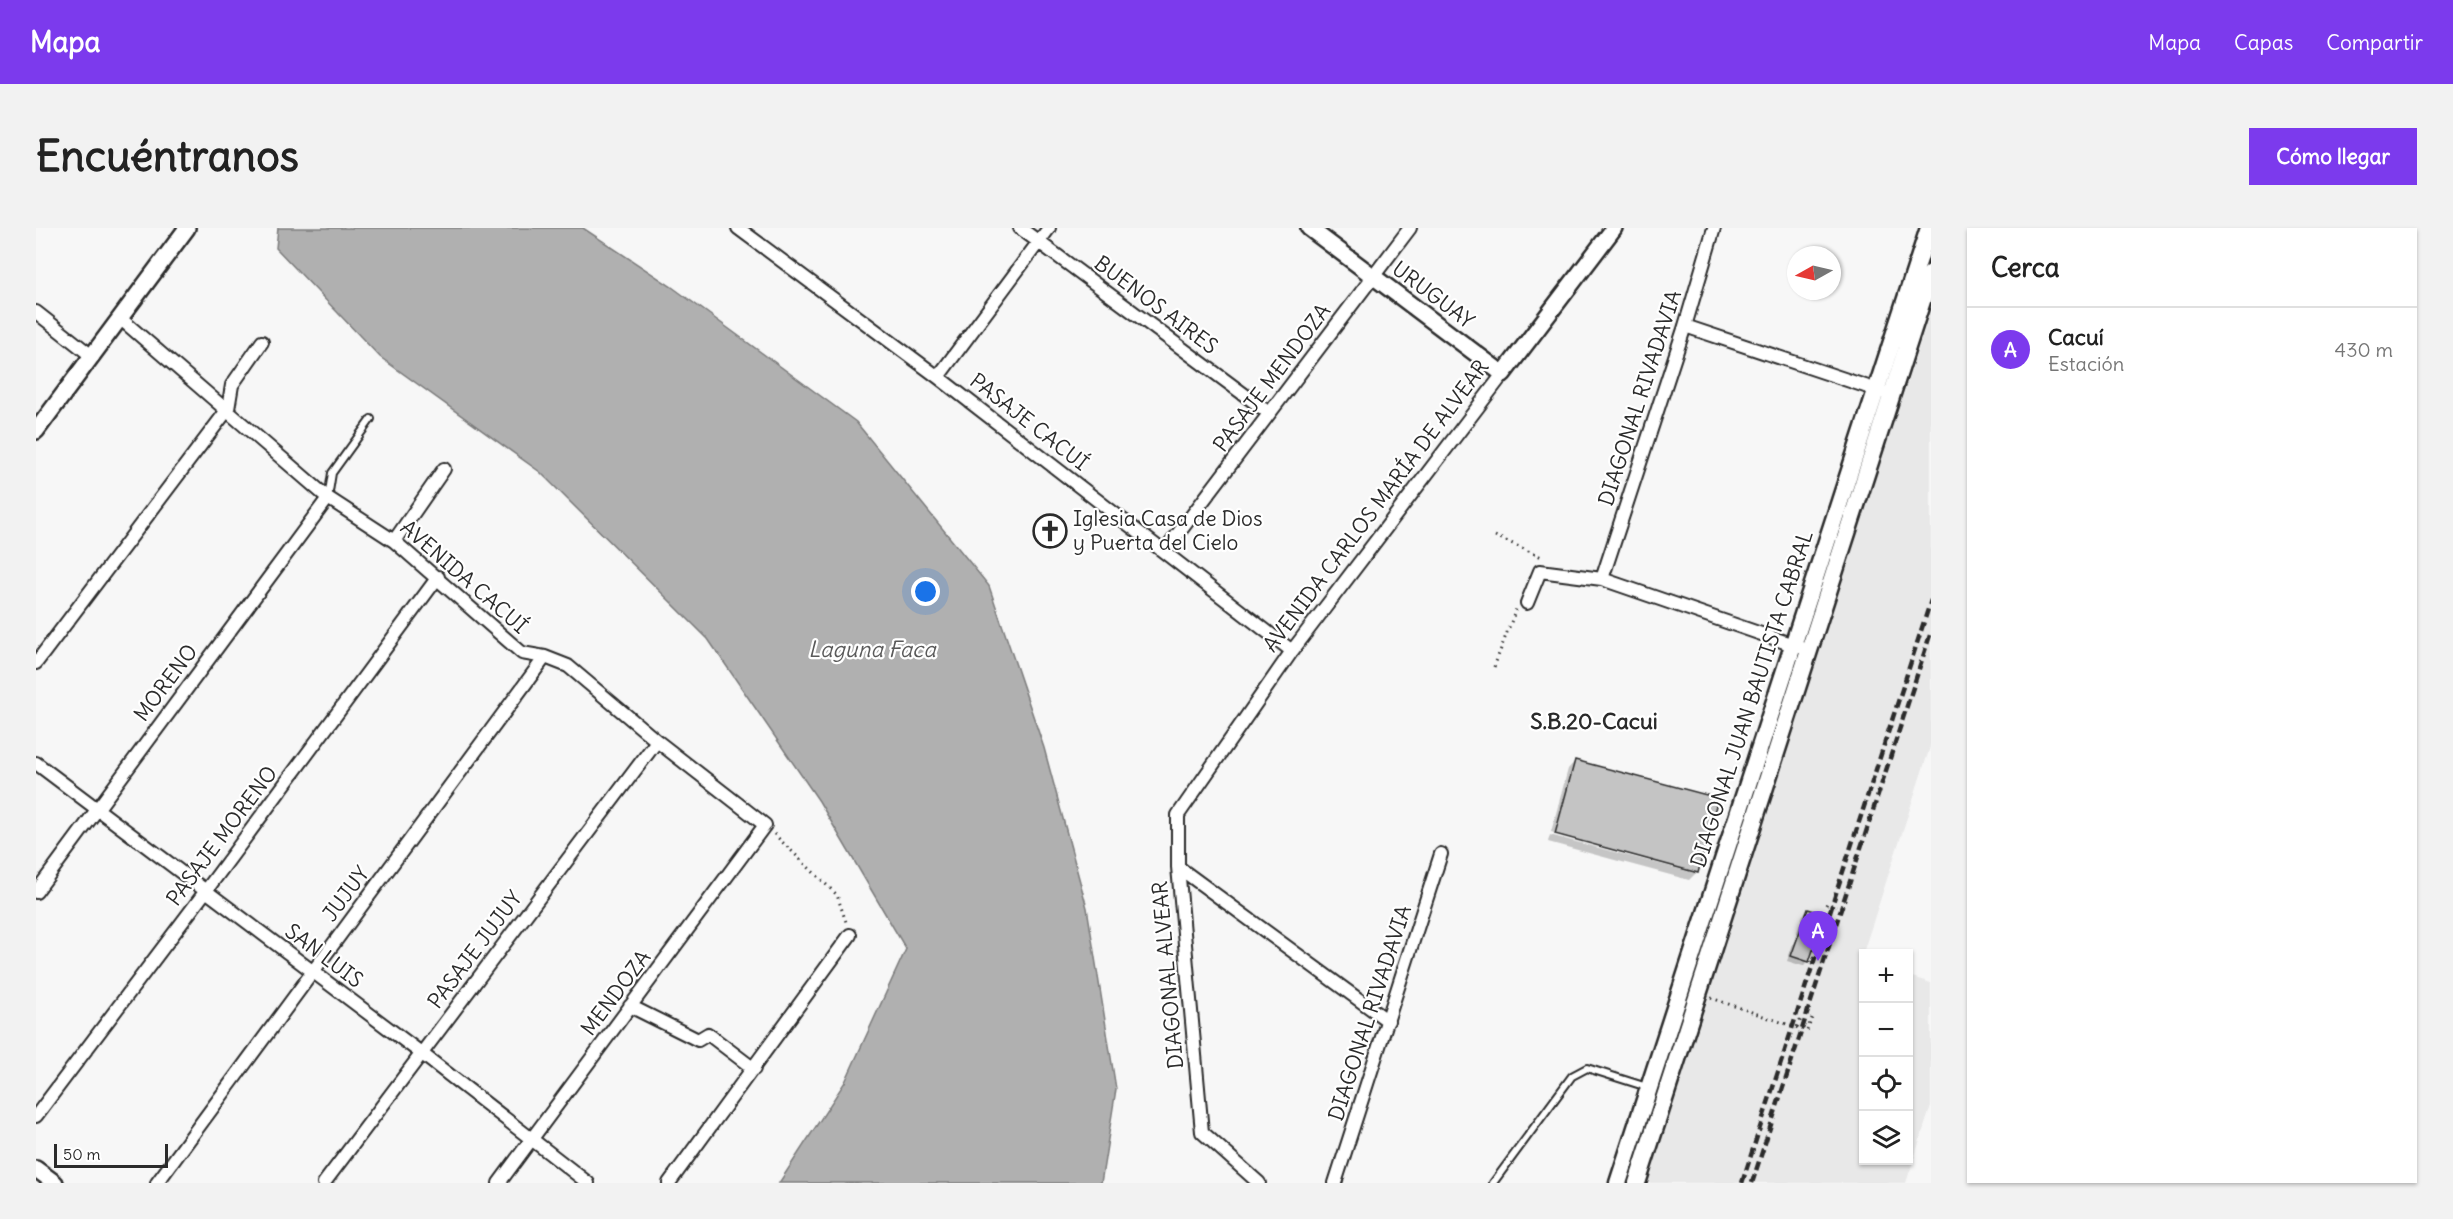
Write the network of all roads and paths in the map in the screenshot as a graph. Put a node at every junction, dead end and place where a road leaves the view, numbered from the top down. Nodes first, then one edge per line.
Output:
1 (187, 228) edge
2 (738, 228) edge
3 (1020, 228) edge
4 (1050, 228) edge
5 (1309, 228) edge
6 (1410, 228) edge
7 (1614, 228) edge
8 (1714, 228) edge
9 (1929, 228) edge
10 (1039, 242) junction
11 (1931, 273) edge
12 (1373, 276) junction
13 (36, 312) edge
14 (121, 319) junction
15 (1685, 326) junction
16 (262, 342) dead end
17 (93, 357) junction
18 (1503, 374) junction
19 (938, 377) junction
20 (1884, 392) junction
21 (228, 409) junction
22 (1269, 413) junction
23 (370, 419) dead end
24 (36, 432) edge
25 (444, 469) dead end
26 (328, 498) junction
27 (1495, 536) dead end
28 (394, 541) junction
29 (1165, 551) junction
30 (1540, 572) junction
31 (438, 577) junction
32 (1602, 579) junction
33 (1527, 603) joint
34 (1801, 648) junction
35 (1292, 651) junction
36 (546, 657) junction
37 (36, 663) edge
38 (1494, 667) dead end
39 (657, 741) junction
40 (36, 763) edge
41 (97, 809) junction
42 (1178, 814) joint
43 (765, 825) junction
44 (1441, 854) dead end
45 (1725, 854) junction
46 (1742, 858) junction
47 (1178, 867) junction
48 (36, 892) edge
49 (205, 892) junction
50 (1826, 905) dead end
51 (1836, 907) dead end
52 (850, 935) joint
53 (312, 972) junction
54 (1698, 994) junction
55 (630, 1006) junction
56 (1812, 1017) dead end
57 (1801, 1019) dead end
58 (1388, 1021) junction
59 (1797, 1028) junction
60 (421, 1053) junction
61 (1655, 1066) junction
62 (754, 1069) junction
63 (1672, 1072) junction
64 (1648, 1087) junction
65 (36, 1116) edge
66 (531, 1140) junction
67 (36, 1169) edge
68 (55, 1183) edge
69 (158, 1183) edge
70 (324, 1183) edge
71 (499, 1183) edge
72 (588, 1183) edge
73 (669, 1183) edge
74 (1259, 1183) edge
75 (1335, 1183) edge
76 (1493, 1183) edge
77 (1617, 1183) edge
78 (1636, 1183) edge

1 - 14 street
2 - 19 street, PASAJE CACUÍ
3 - 10 street, BUENOS AIRES
4 - 10 street
5 - 12 street, URUGUAY
6 - 12 street, PASAJE MENDOZA
7 - 18 street, AVENIDA CARLOS MARÍA DE ALVEAR
8 - 15 street, DIAGONAL RIVADAVIA
9 - 20 main road, DIAGONAL JUAN BAUTISTA CABRAL
10 - 19 street
10 - 22 street, BUENOS AIRES
11 - 20 main road, DIAGONAL JUAN BAUTISTA CABRAL
12 - 18 street, URUGUAY
12 - 22 street, PASAJE MENDOZA
13 - 17 street
14 - 17 street
14 - 21 street, AVENIDA CACUÍ
15 - 20 street
15 - 32 street, DIAGONAL RIVADAVIA
16 - 21 street
17 - 24 street
18 - 35 street, AVENIDA CARLOS MARÍA DE ALVEAR
19 - 29 street, PASAJE CACUÍ
20 - 34 main road, DIAGONAL JUAN BAUTISTA CABRAL
21 - 26 street, AVENIDA CACUÍ
21 - 37 street
22 - 29 street, PASAJE MENDOZA
23 - 26 lane
25 - 28 street
26 - 28 street, AVENIDA CACUÍ
26 - 41 street, MORENO
27 - 30 path
28 - 31 street, AVENIDA CACUÍ
29 - 35 street, PASAJE CACUÍ
30 - 32 street
30 - 33 street
31 - 36 street, AVENIDA CACUÍ
31 - 49 street, PASAJE MORENO
32 - 34 street
33 - 38 path
34 - 45 main road, DIAGONAL JUAN BAUTISTA CABRAL
34 - 46 main road, DIAGONAL JUAN BAUTISTA CABRAL
35 - 42 street, AVENIDA CARLOS MARÍA DE ALVEAR
36 - 39 street, AVENIDA CACUÍ
36 - 53 street, JUJUY
39 - 43 street, AVENIDA CACUÍ
39 - 60 street, PASAJE JUJUY
40 - 41 street, SAN LUIS
41 - 48 street, MORENO
41 - 49 street, SAN LUIS
42 - 47 street, DIAGONAL ALVEAR
43 - 52 path
43 - 55 street, MENDOZA
44 - 58 street, DIAGONAL RIVADAVIA
45 - 46 main road
45 - 61 main road, DIAGONAL JUAN BAUTISTA CABRAL
46 - 54 main road, DIAGONAL JUAN BAUTISTA CABRAL
47 - 58 street
47 - 74 street, DIAGONAL ALVEAR
49 - 53 street, SAN LUIS
49 - 65 street, PASAJE MORENO
50 - 51 path
52 - 62 street
53 - 60 street, SAN LUIS
53 - 69 street, JUJUY
54 - 59 path
54 - 63 main road, DIAGONAL JUAN BAUTISTA CABRAL
55 - 62 street
55 - 66 street, MENDOZA
56 - 59 path
57 - 59 path
58 - 75 street, DIAGONAL RIVADAVIA
60 - 66 street, SAN LUIS
60 - 70 street, PASAJE JUJUY
61 - 63 main road
61 - 64 main road, DIAGONAL JUAN BAUTISTA CABRAL
62 - 73 street
63 - 78 main road, DIAGONAL JUAN BAUTISTA CABRAL
64 - 76 lane
64 - 77 main road, DIAGONAL JUAN BAUTISTA CABRAL
66 - 71 street, MENDOZA
66 - 72 street, SAN LUIS
67 - 68 street

